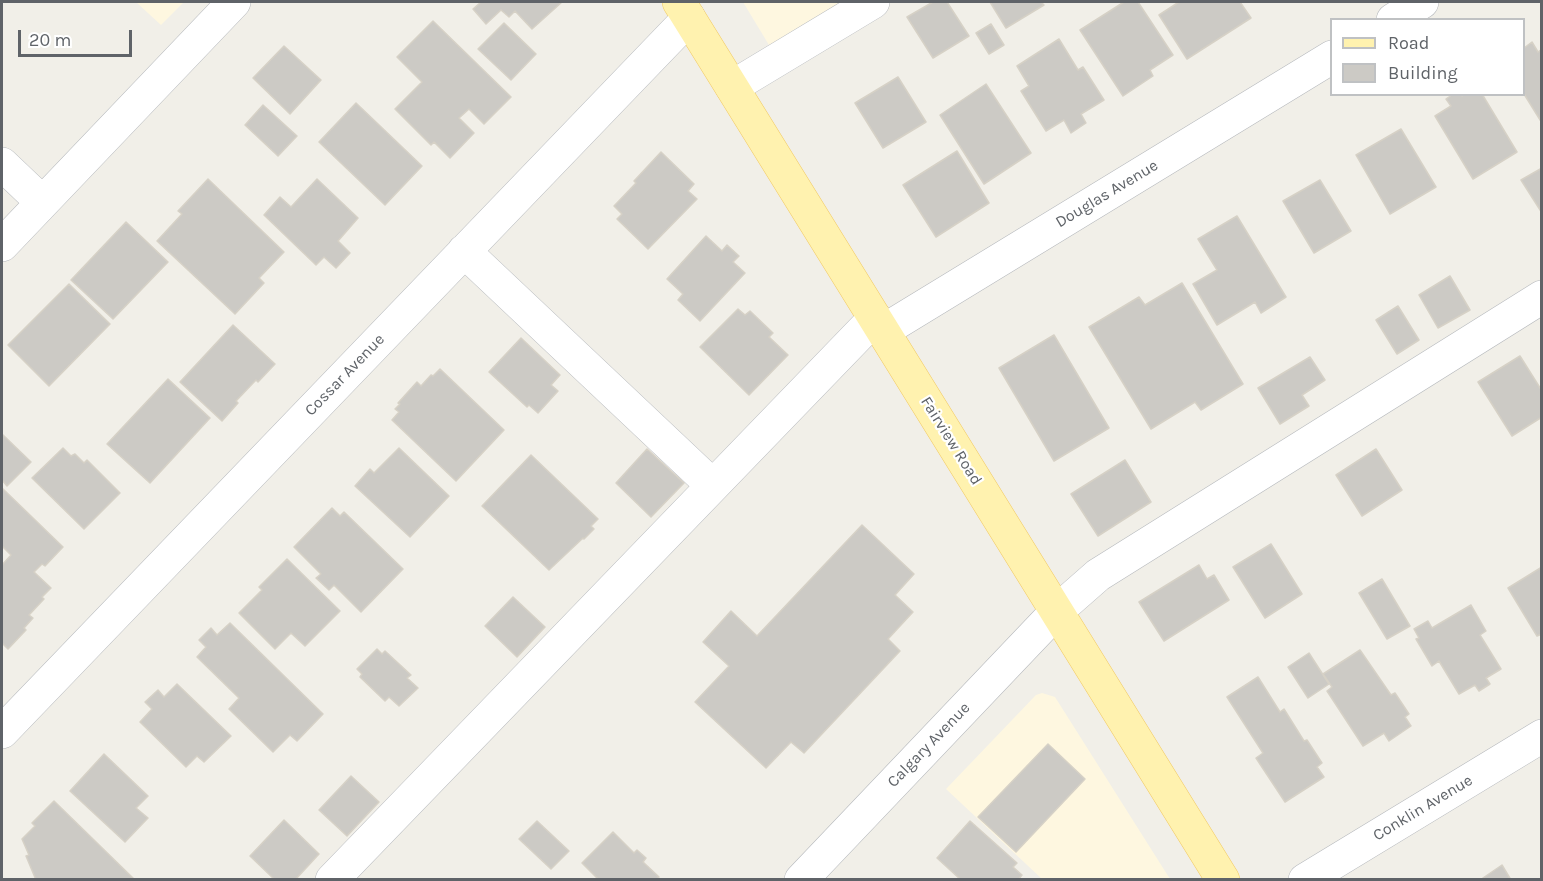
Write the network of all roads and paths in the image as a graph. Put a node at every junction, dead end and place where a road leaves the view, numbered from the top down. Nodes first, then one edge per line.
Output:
1 (234, 2) edge
2 (873, 2) edge
3 (1422, 2) edge
4 (684, 10) edge
5 (1396, 18) edge
6 (1330, 58) edge
7 (732, 87) junction
8 (2, 164) edge
9 (42, 202) junction
10 (2, 245) edge
11 (464, 251) junction
12 (1542, 297) edge
13 (879, 325) junction
14 (712, 485) junction
15 (1057, 612) junction
16 (2, 732) edge
17 (1542, 736) edge
18 (332, 879) edge
19 (801, 879) edge
20 (1223, 879) edge
21 (1305, 879) edge

1 - 9 street
2 - 7 street
3 - 5 street
4 - 7 main road, Fairview Road
4 - 11 street, Cossar Avenue
6 - 13 street, Douglas Avenue
7 - 13 main road, Fairview Road
8 - 9 street
9 - 10 street
11 - 14 street
11 - 16 street, Cossar Avenue
12 - 15 street, Calgary Avenue
13 - 14 street, Douglas Avenue
13 - 15 main road, Fairview Road
14 - 18 street, Douglas Avenue
15 - 19 street, Calgary Avenue
15 - 20 main road, Fairview Road
17 - 21 street, Conklin Avenue

